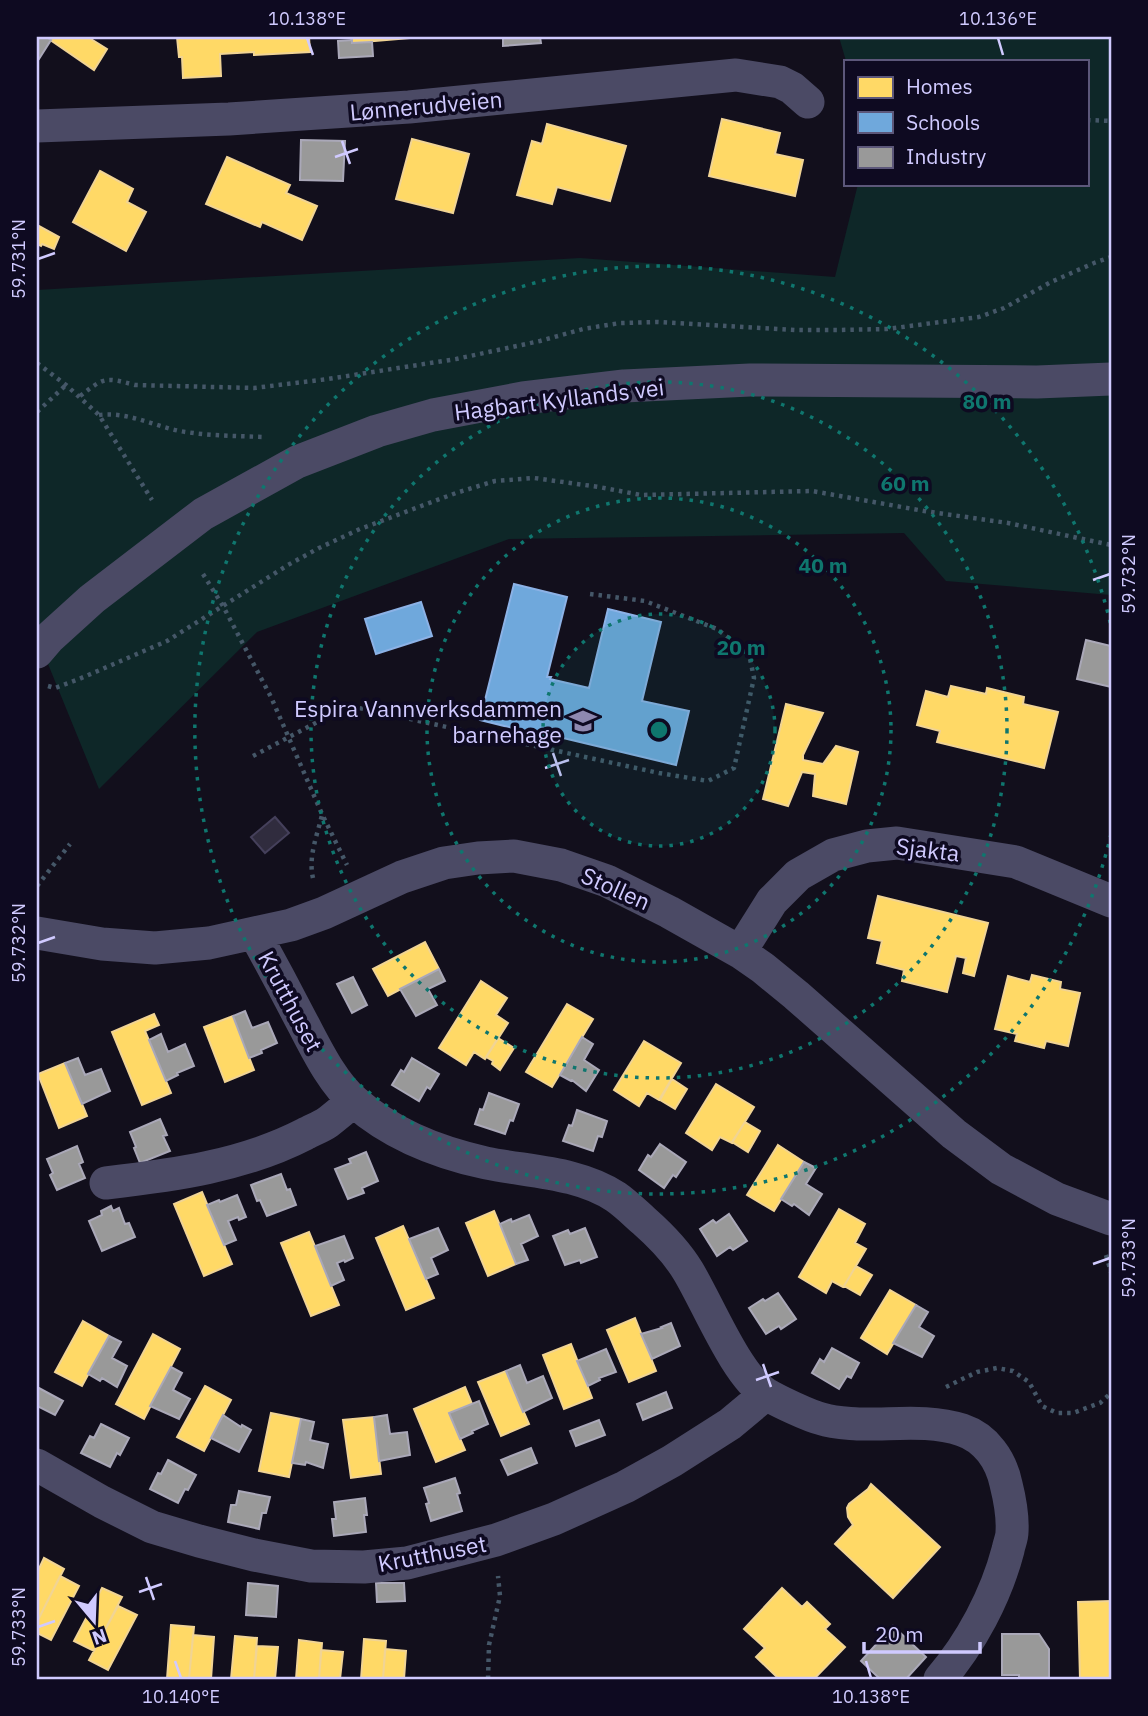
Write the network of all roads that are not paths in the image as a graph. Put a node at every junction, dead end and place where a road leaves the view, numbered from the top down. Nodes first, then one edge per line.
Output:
1 (808, 102) dead end
2 (37, 126) edge
3 (1111, 379) edge
4 (41, 640) edge
5 (1111, 901) edge
6 (37, 933) edge
7 (256, 934) junction
8 (740, 952) junction
9 (354, 1101) junction
10 (106, 1183) dead end
11 (1111, 1219) edge
12 (766, 1394) junction
13 (37, 1465) edge
14 (940, 1679) edge

1 - 2 street, Lønnerudveien
3 - 4 street, Hagbart Kyllands vei
5 - 8 street, Sjakta
6 - 7 street, Stollen
7 - 8 street, Stollen
7 - 9 street, Krutthuset
8 - 11 street, Stollen
9 - 10 street
9 - 12 street, Krutthuset
12 - 13 street, Krutthuset
12 - 14 street, Krutthuset

